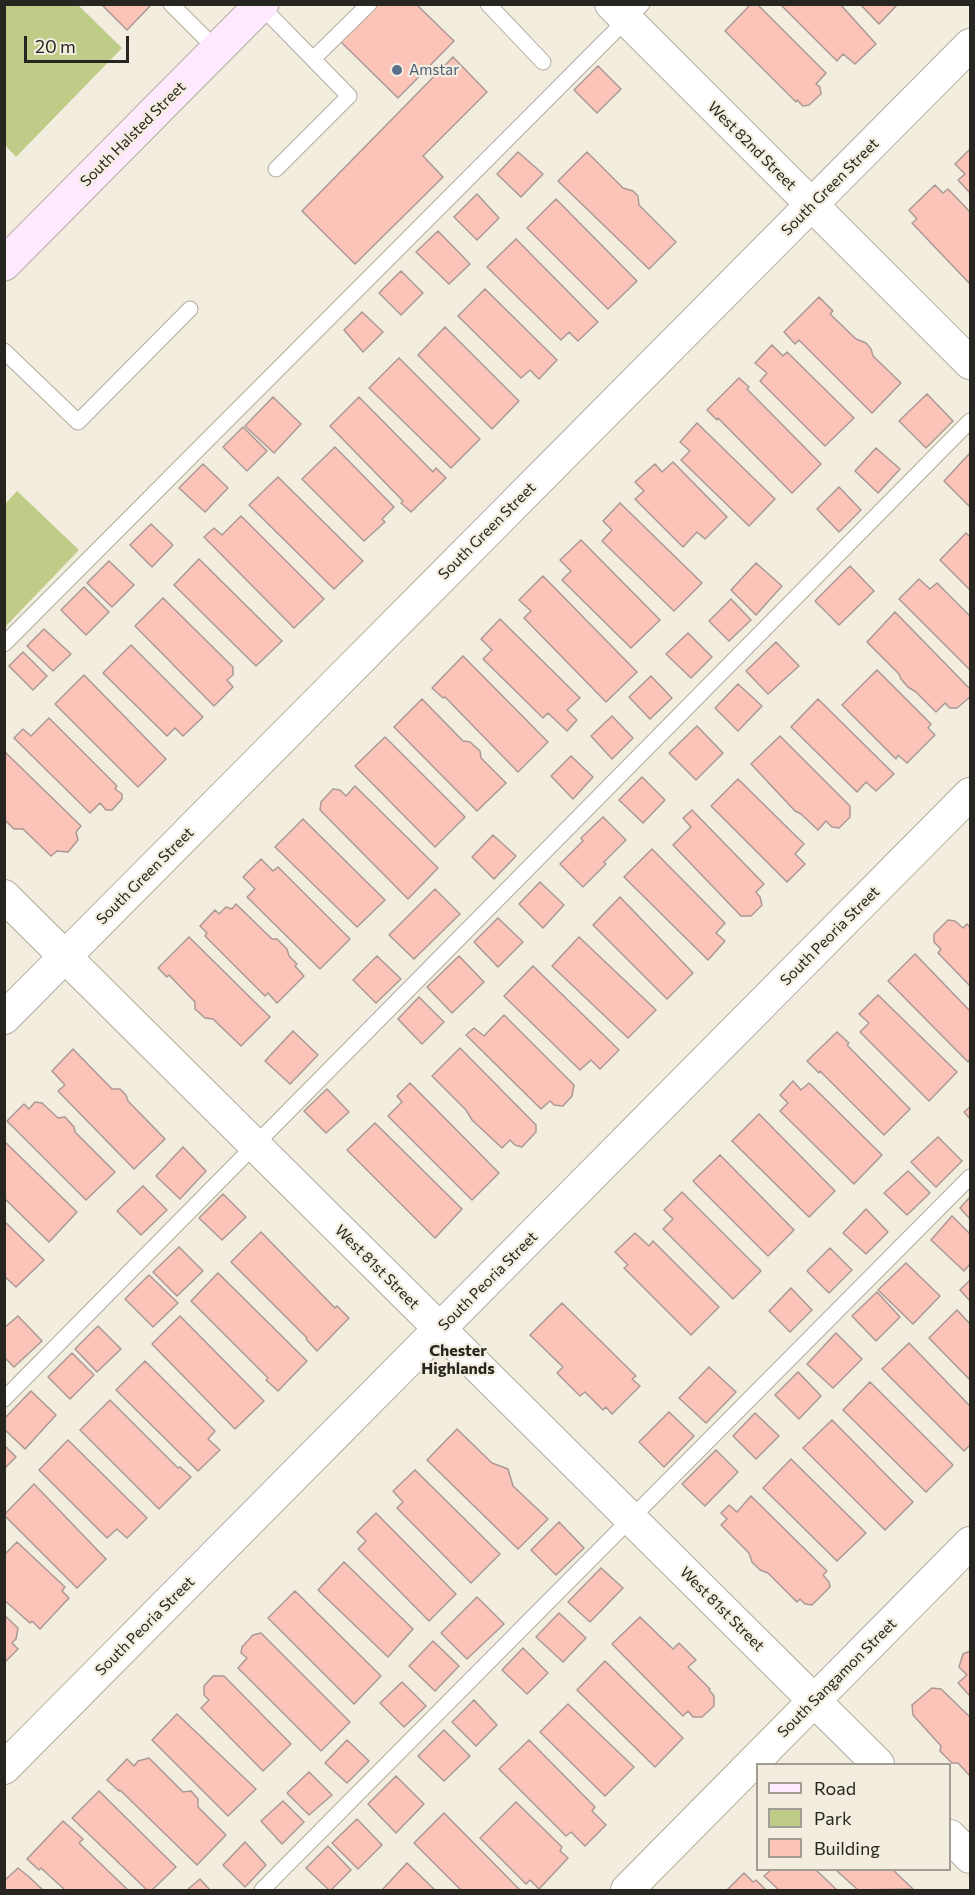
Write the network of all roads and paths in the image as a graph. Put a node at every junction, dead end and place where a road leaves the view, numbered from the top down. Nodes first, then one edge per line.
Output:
1 (171, 4) edge
2 (369, 4) edge
3 (488, 4) edge
4 (261, 5) edge
5 (626, 10) edge
6 (970, 45) edge
7 (217, 50) junction
8 (314, 59) junction
9 (543, 62) dead end
10 (276, 169) dead end
11 (811, 205) junction
12 (4, 264) edge
13 (190, 309) dead end
14 (4, 351) edge
15 (970, 363) edge
16 (970, 421) edge
17 (4, 644) edge
18 (970, 794) edge
19 (4, 896) edge
20 (66, 956) junction
21 (4, 1018) edge
22 (256, 1145) junction
23 (970, 1177) edge
24 (440, 1329) junction
25 (4, 1399) edge
26 (631, 1520) junction
27 (970, 1543) edge
28 (814, 1701) junction
29 (877, 1763) edge
30 (4, 1768) edge
31 (951, 1837) edge
32 (970, 1857) edge
33 (262, 1890) edge
34 (627, 1890) edge

1 - 7 lane
2 - 8 lane
3 - 9 lane
4 - 7 main road, South Halsted Street
4 - 8 lane
5 - 11 street, West 82nd Street
5 - 17 lane
6 - 11 street, South Green Street
7 - 12 main road, South Halsted Street
8 - 10 lane
11 - 15 street, West 82nd Street
11 - 20 street, South Green Street
13 - 14 lane
16 - 22 lane
18 - 24 street, South Peoria Street
19 - 20 street, West 81st Street
20 - 21 street, South Green Street
20 - 22 street, West 81st Street
22 - 24 street, West 81st Street
22 - 25 lane
23 - 26 lane
24 - 26 street, West 81st Street
24 - 30 street, South Peoria Street
26 - 28 street, West 81st Street
26 - 33 lane
27 - 28 street, South Sangamon Street
28 - 29 street, West 81st Street
28 - 34 street, South Sangamon Street
31 - 32 street

